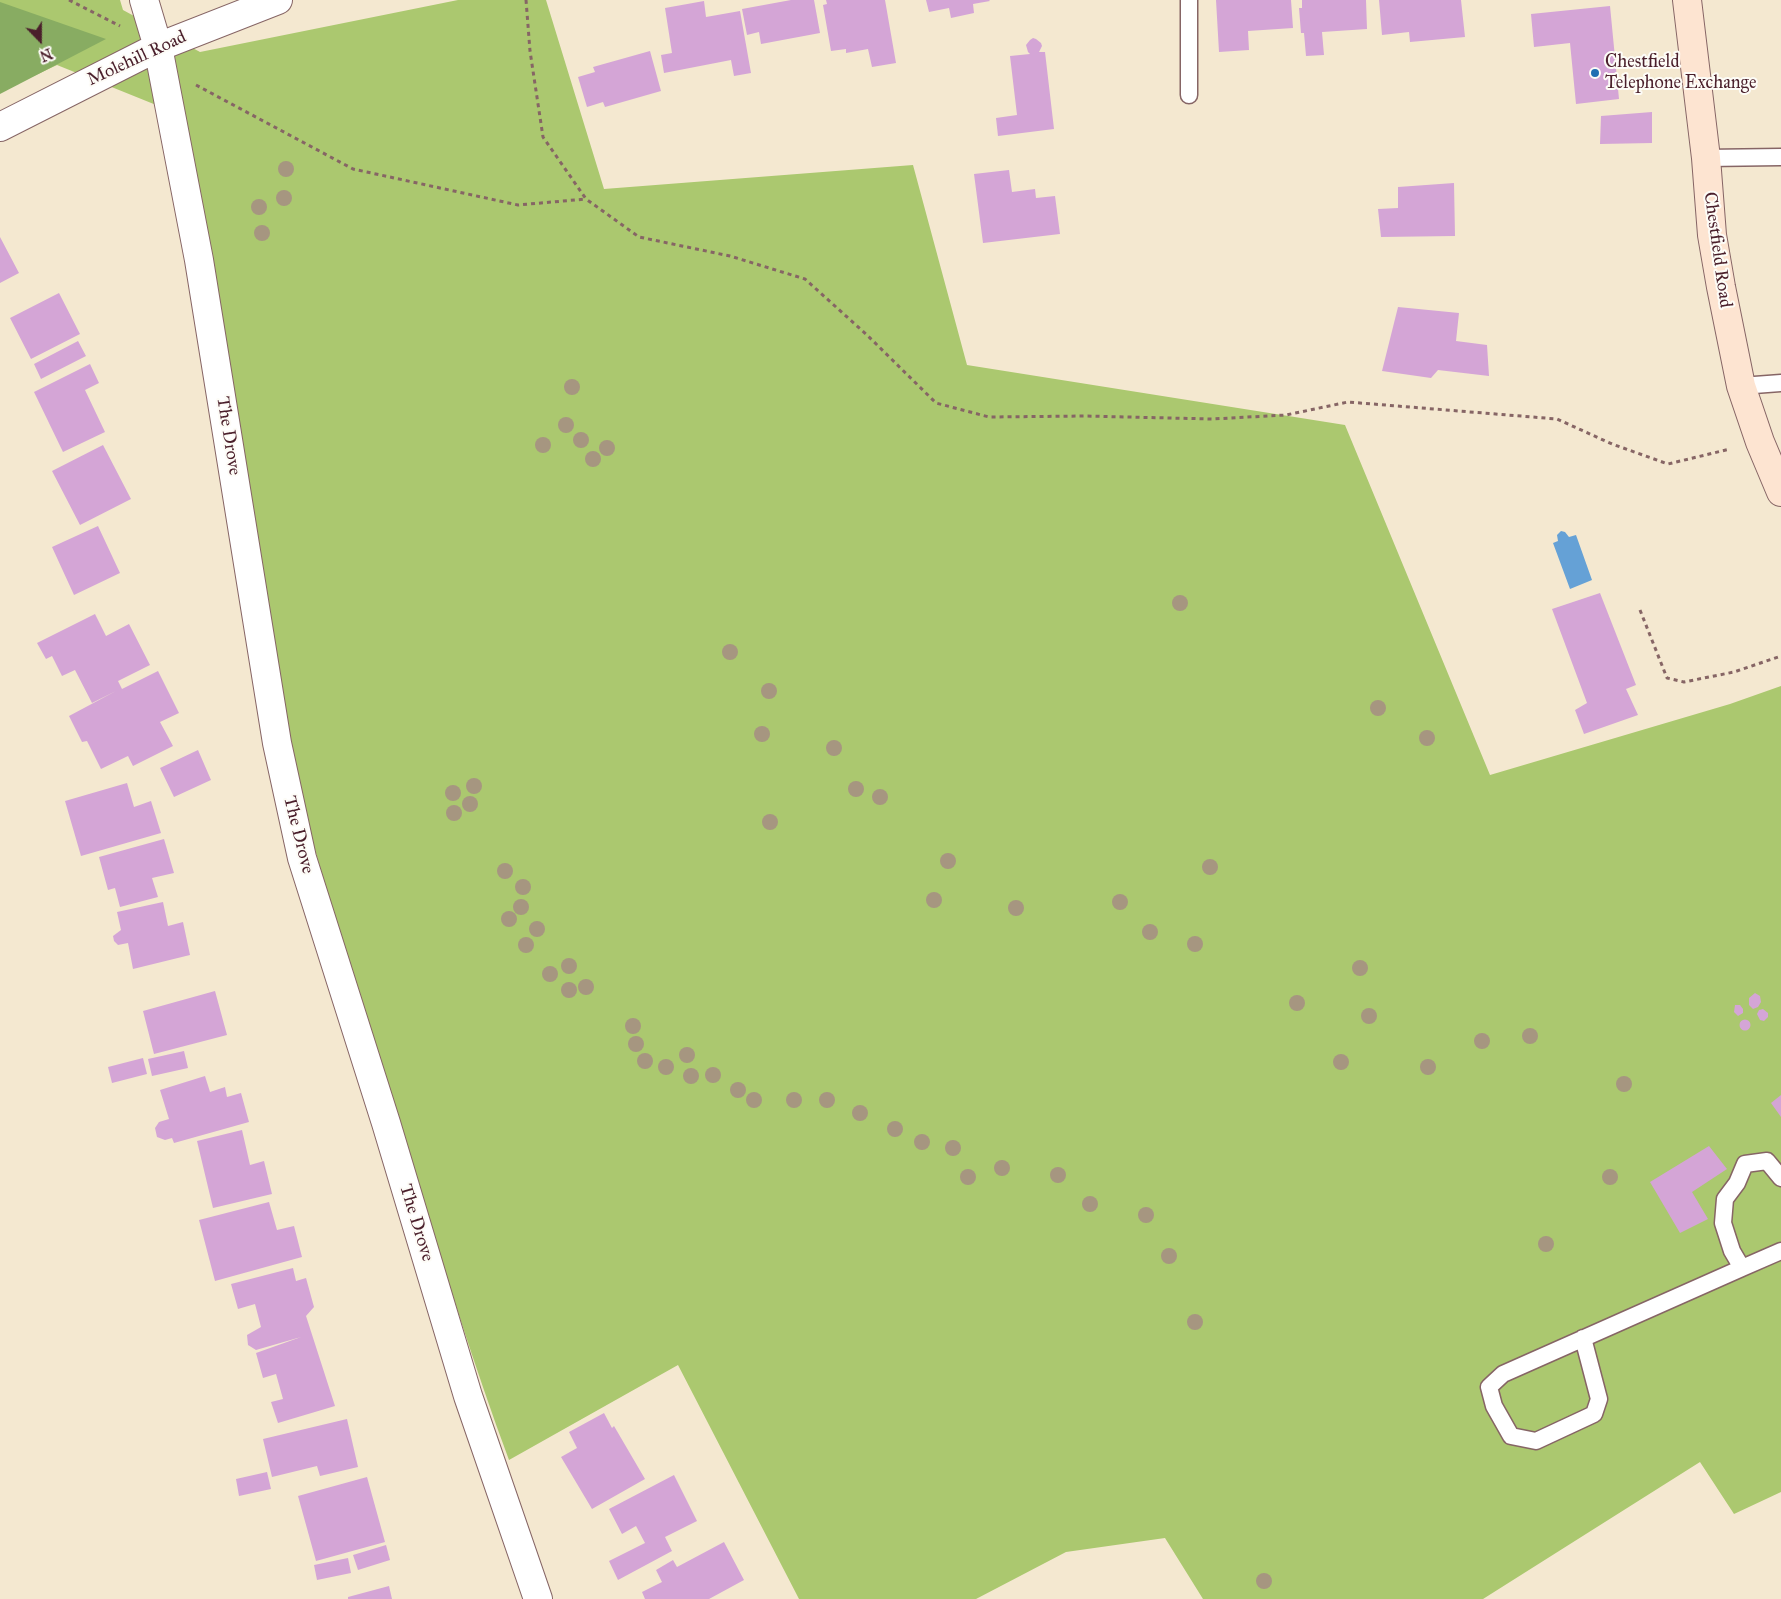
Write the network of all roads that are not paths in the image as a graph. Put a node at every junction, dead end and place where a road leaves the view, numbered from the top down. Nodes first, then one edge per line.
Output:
1 (144, 0) edge
2 (278, 0) edge
3 (1189, 0) edge
4 (1688, 0) edge
5 (158, 46) junction
6 (1189, 95) dead end
7 (0, 127) edge
8 (1706, 158) junction
9 (1781, 158) edge
10 (1781, 383) edge
11 (1740, 386) junction
12 (1781, 492) edge
13 (1781, 1178) edge
14 (1781, 1251) edge
15 (1742, 1268) junction
16 (1583, 1338) junction
17 (538, 1599) edge

1 - 5 street, The Drove
2 - 5 street, Molehill Road
3 - 6 lane
4 - 8 street, Chestfield Road
5 - 7 street, Molehill Road
5 - 17 street, The Drove
8 - 9 lane
8 - 11 street, Chestfield Road
10 - 11 lane
11 - 12 street, Chestfield Road
13 - 15 lane
14 - 15 lane
15 - 16 lane
16 - 16 lane

